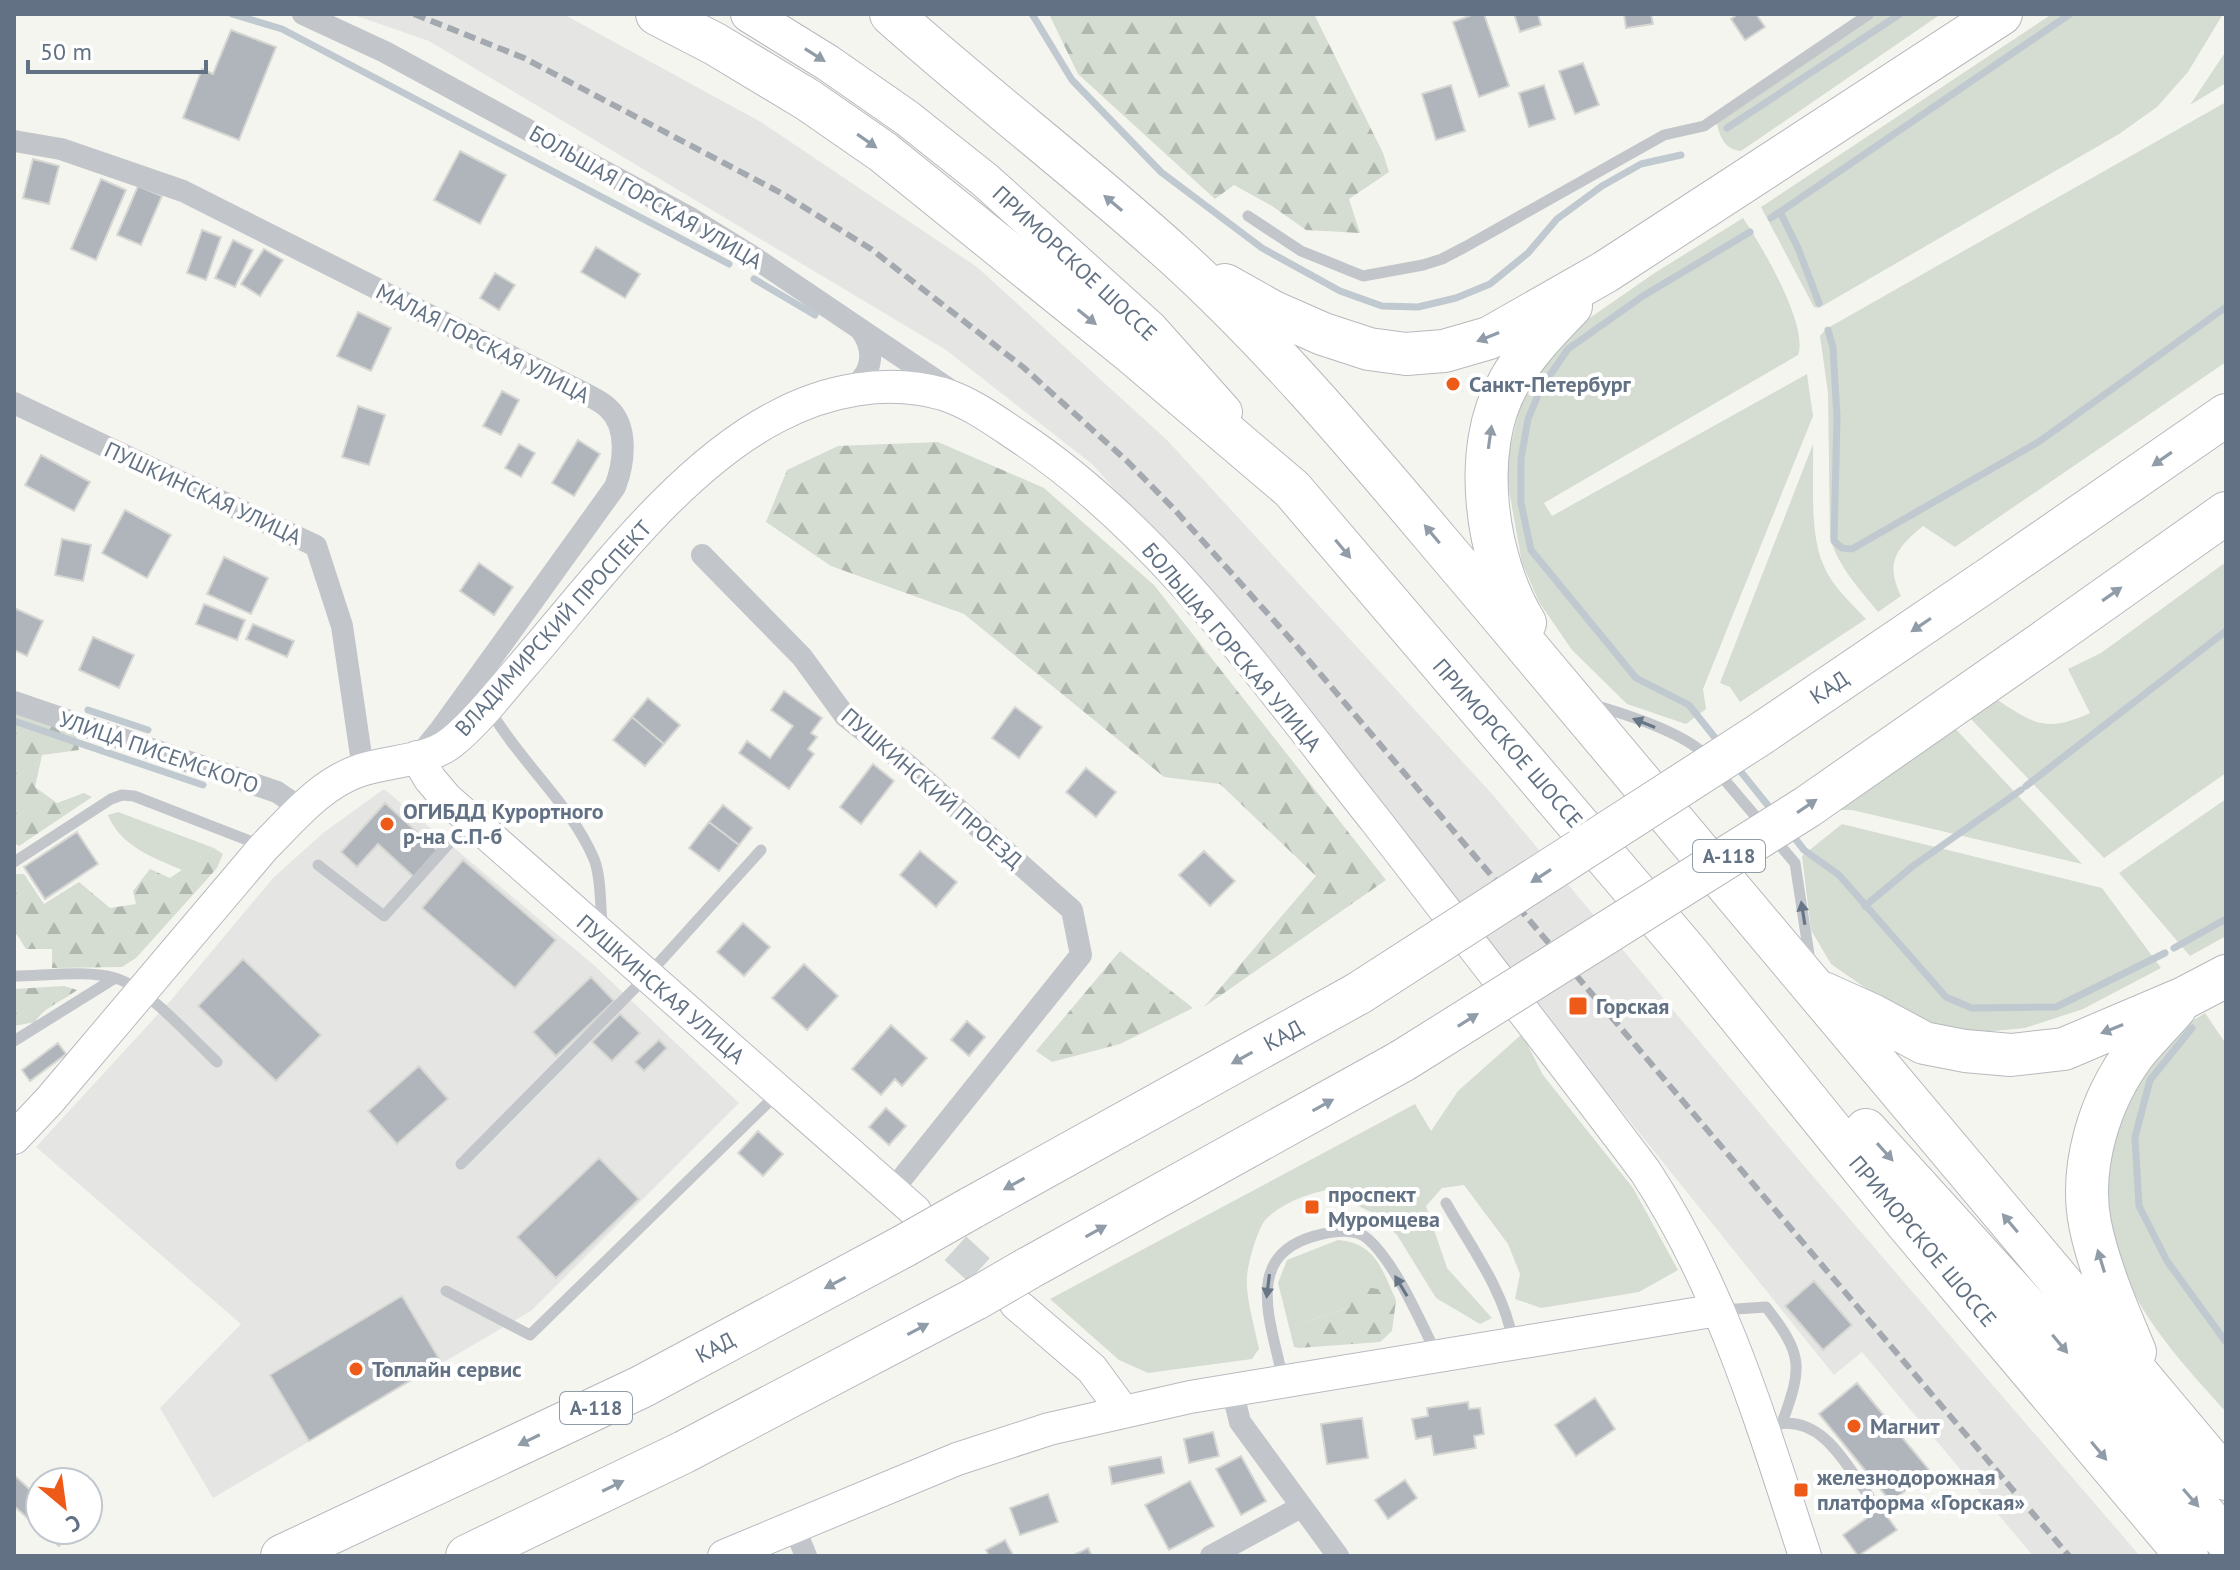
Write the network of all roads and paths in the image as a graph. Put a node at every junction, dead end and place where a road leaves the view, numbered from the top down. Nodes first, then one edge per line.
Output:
1 (303, 14) edge
2 (657, 14) edge
3 (749, 14) edge
4 (878, 14) edge
5 (1869, 14) edge
6 (2001, 14) edge
7 (904, 26) edge
8 (14, 141) edge
9 (1248, 216) dead end
10 (1173, 254) junction
11 (1605, 272) junction
12 (861, 329) junction
13 (842, 391) junction
14 (14, 403) edge
15 (976, 408) junction
16 (2226, 415) edge
17 (1292, 489) junction
18 (2226, 513) edge
19 (702, 555) dead end
20 (1572, 699) junction
21 (14, 702) edge
22 (487, 706) junction
23 (417, 757) junction
24 (363, 769) junction
25 (302, 809) junction
26 (470, 820) junction
27 (264, 847) junction
28 (761, 850) dead end
29 (14, 862) edge
30 (318, 865) dead end
31 (597, 932) junction
32 (1692, 958) junction
33 (14, 976) edge
34 (647, 976) junction
35 (2226, 976) edge
36 (128, 985) junction
37 (1815, 990) junction
38 (2184, 998) junction
39 (14, 1041) edge
40 (217, 1062) dead end
41 (779, 1092) junction
42 (14, 1138) edge
43 (461, 1164) dead end
44 (1446, 1203) dead end
45 (903, 1216) junction
46 (1007, 1290) junction
47 (446, 1291) dead end
48 (1718, 1310) junction
49 (1513, 1343) junction
50 (1437, 1355) junction
51 (1283, 1381) junction
52 (2149, 1387) junction
53 (1232, 1390) junction
54 (1122, 1410) junction
55 (1773, 1426) junction
56 (2219, 1466) edge
57 (1869, 1496) dead end
58 (1301, 1507) junction
59 (2226, 1540) edge
60 (800, 1542) edge
61 (282, 1556) edge
62 (467, 1556) edge
63 (724, 1556) edge
64 (1211, 1556) edge
65 (1338, 1556) edge
66 (1805, 1556) edge
67 (2187, 1556) edge

1 - 12 street, БОЛЬШАЯ ГОРСКАЯ УЛИЦА
2 -> 17 highway
3 -> 17 main road, ПРИМОРСКОЕ ШОССЕ
4 - 7 main road
5 - 9 lane
6 - 11 highway
10 -> 7 highway
8 - 23 street, МАЛАЯ ГОРСКАЯ УЛИЦА
11 -> 10 highway
20 -> 10 highway
20 -> 11 highway
12 - 13 street
12 - 15 street, БОЛЬШАЯ ГОРСКАЯ УЛИЦА
13 - 15 main road, ВЛАДИМИРСКИЙ ПРОСПЕКТ
13 - 22 main road, ВЛАДИМИРСКИЙ ПРОСПЕКТ
14 - 24 street, ПУШКИНСКАЯ УЛИЦА
15 - 48 main road, БОЛЬШАЯ ГОРСКАЯ УЛИЦА
16 -> 45 highway, КАД / А-118, bridge
17 -> 32 highway, ПРИМОРСКОЕ ШОССЕ
46 -> 18 highway, А-118, bridge
19 - 45 street, ПУШКИНСКИЙ ПРОЕЗД
20 - 37 highway
37 -> 20 lane
21 - 25 street, УЛИЦА ПИСЕМСКОГО
22 - 23 main road, ВЛАДИМИРСКИЙ ПРОСПЕКТ
22 - 31 lane
23 - 24 main road, ВЛАДИМИРСКИЙ ПРОСПЕКТ
23 - 26 main road, ПУШКИНСКАЯ УЛИЦА
24 - 25 main road, ВЛАДИМИРСКИЙ ПРОСПЕКТ
25 - 27 main road, ВЛАДИМИРСКИЙ ПРОСПЕКТ
26 - 30 lane
26 - 31 main road, ПУШКИНСКАЯ УЛИЦА
27 - 29 lane
27 - 36 main road, ВЛАДИМИРСКИЙ ПРОСПЕКТ
28 - 34 lane
31 - 34 main road, ПУШКИНСКАЯ УЛИЦА
32 -> 59 highway
32 -> 67 highway, ПРИМОРСКОЕ ШОССЕ
33 - 36 lane
34 - 41 main road, ПУШКИНСКАЯ УЛИЦА
34 - 43 lane
35 - 38 highway
36 - 39 lane
36 - 40 lane
36 - 42 main road, ВЛАДИМИРСКИЙ ПРОСПЕКТ
38 -> 37 highway
52 -> 37 highway
52 -> 38 highway
41 - 45 main road, ПУШКИНСКАЯ УЛИЦА
41 - 47 lane
44 - 49 lane
45 -> 61 highway, КАД / А-118
46 - 54 main road
62 -> 46 highway, А-118
48 - 49 main road
48 - 55 main road, БОЛЬШАЯ ГОРСКАЯ УЛИЦА
48 - 55 lane
49 - 50 main road
50 - 51 main road
50 -> 51 lane
51 - 53 main road
52 - 56 highway
53 - 54 main road
53 - 58 street
54 - 60 main road
55 - 57 lane
55 - 66 main road, БОЛЬШАЯ ГОРСКАЯ УЛИЦА
58 - 64 street
58 - 65 street
60 - 63 main road

